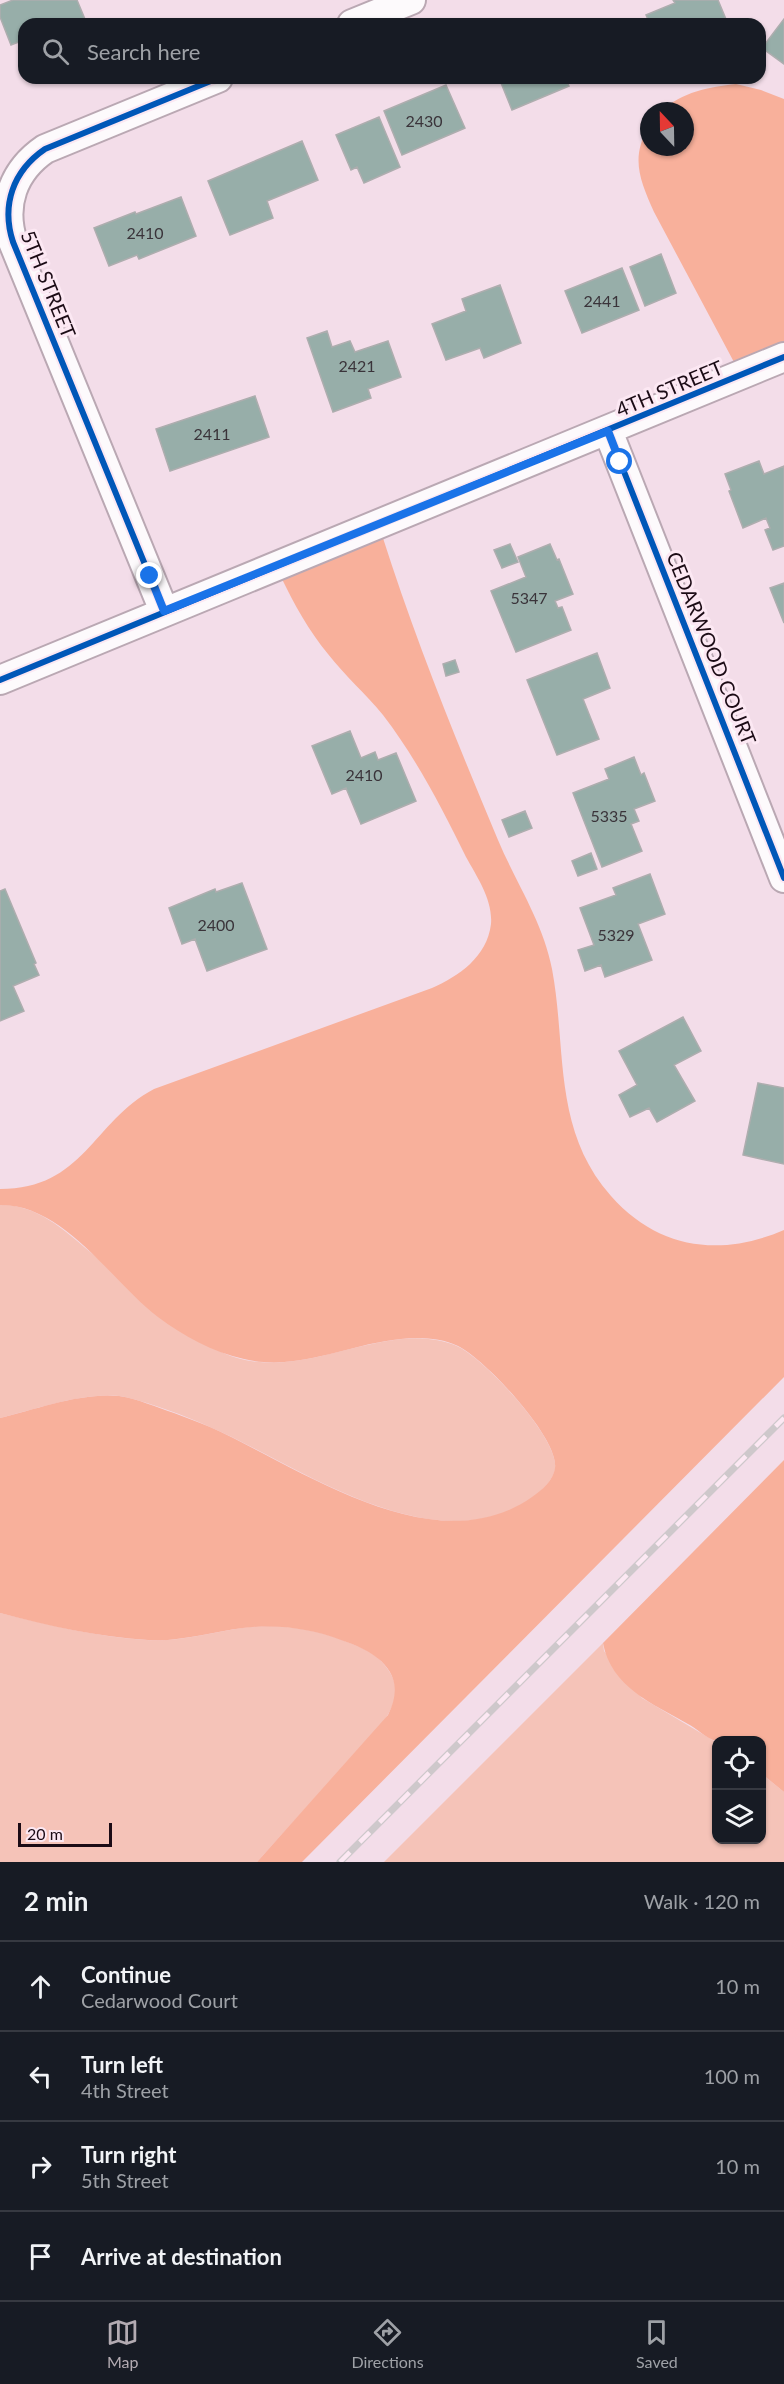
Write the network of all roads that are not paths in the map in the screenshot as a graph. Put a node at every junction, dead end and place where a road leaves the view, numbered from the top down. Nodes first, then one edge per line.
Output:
1 (411, 0) edge
2 (367, 18) edge
3 (203, 84) edge
4 (784, 357) edge
5 (608, 431) junction
6 (164, 611) junction
7 (0, 680) edge
8 (784, 878) edge

1 - 2 street
3 - 6 street, 5TH STREET
4 - 5 street, 4TH STREET
5 - 6 street, 4TH STREET
5 - 8 street, CEDARWOOD COURT
6 - 7 street, 4TH STREET

